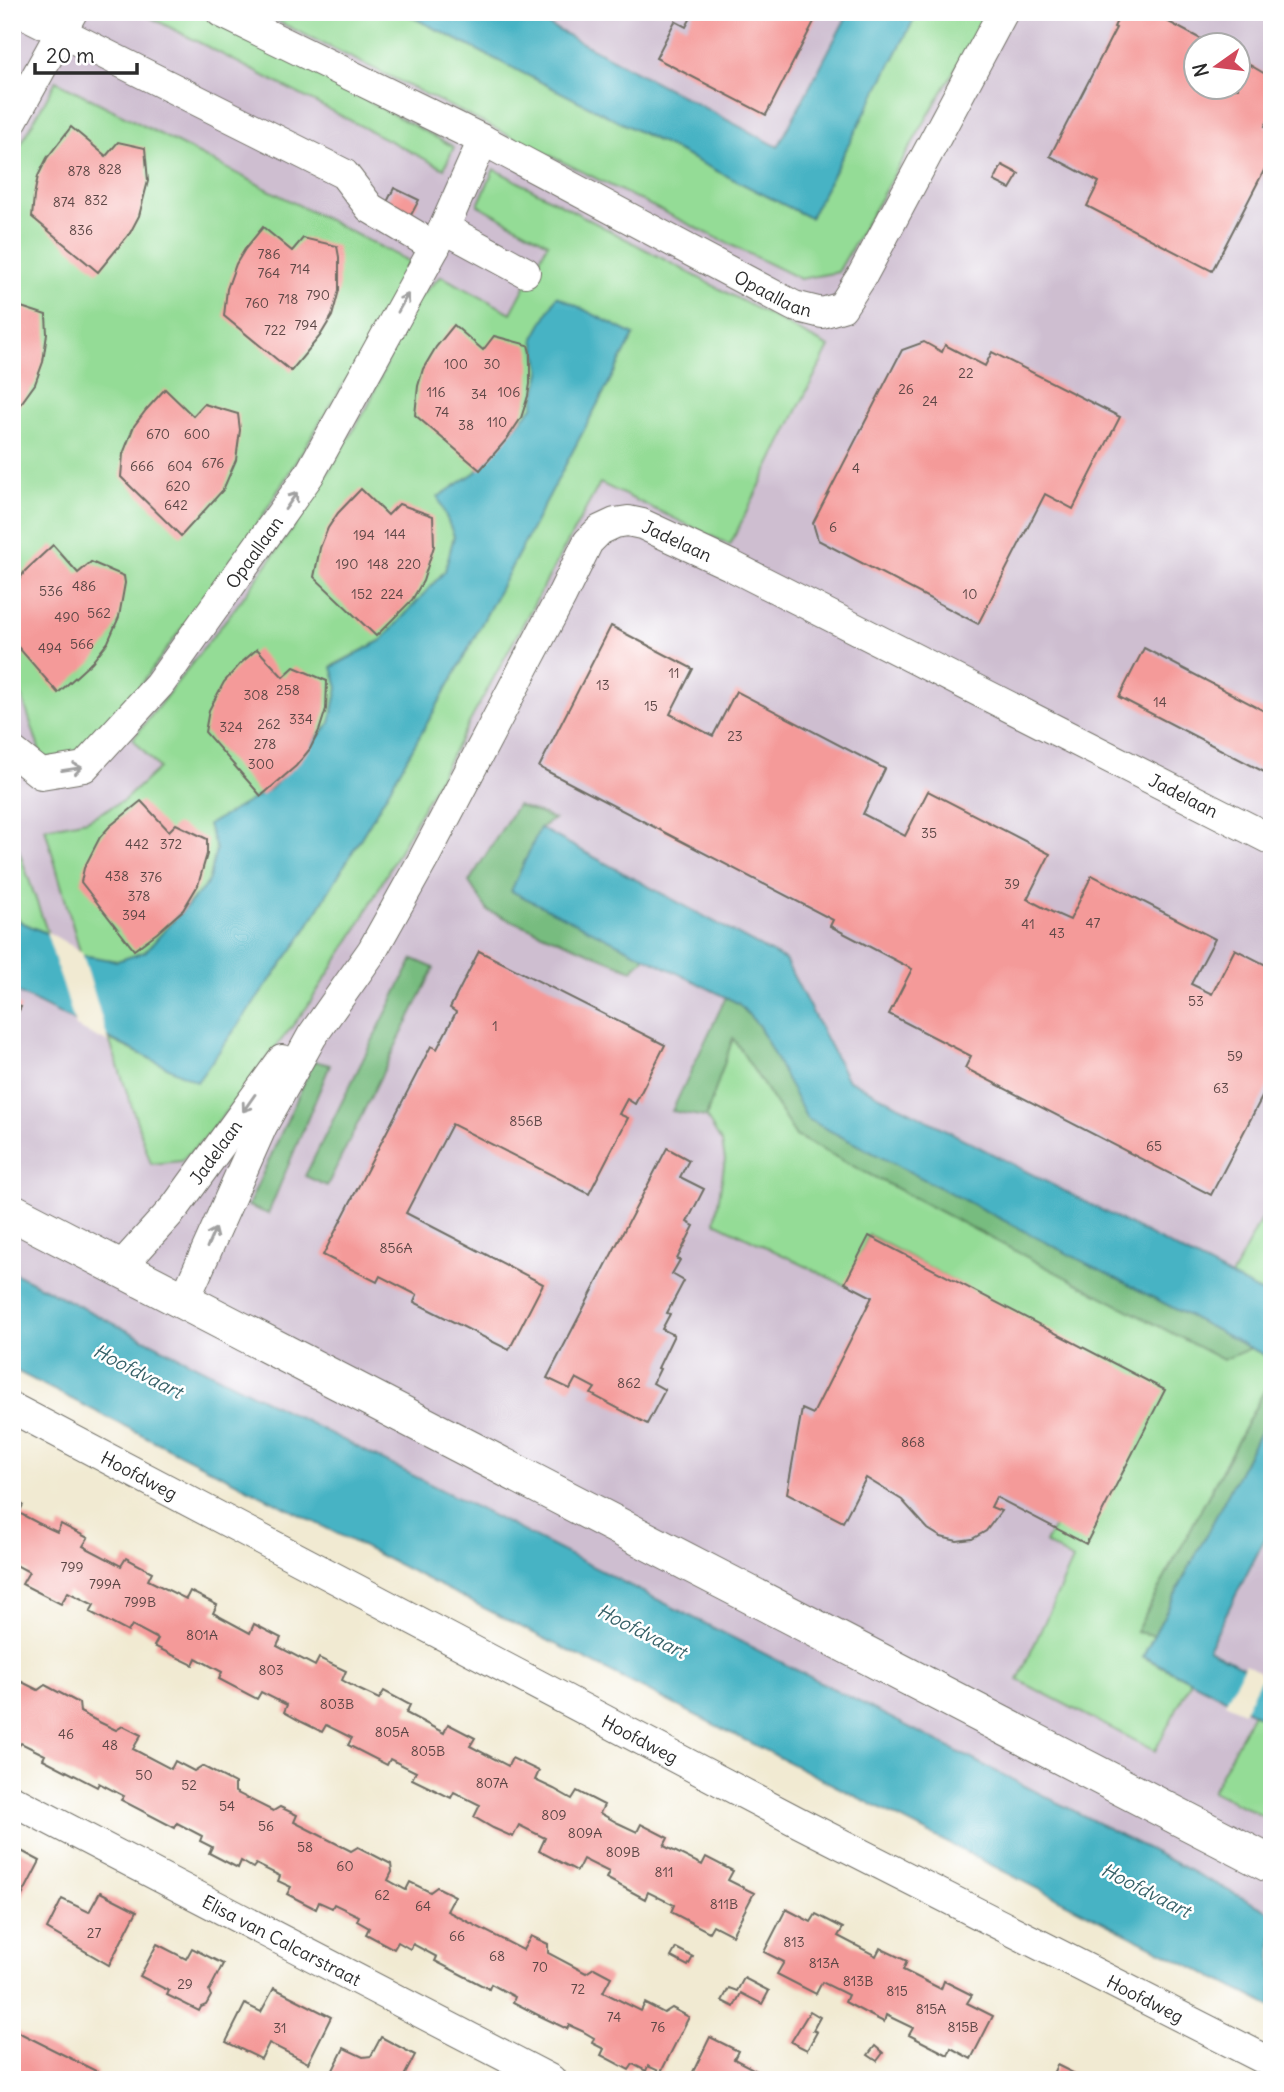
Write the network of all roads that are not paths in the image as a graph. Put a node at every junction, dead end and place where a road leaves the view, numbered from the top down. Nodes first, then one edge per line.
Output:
1 (21, 12) edge
2 (221, 12) edge
3 (1003, 12) edge
4 (66, 22) edge
5 (12, 121) edge
6 (483, 140) junction
7 (439, 237) junction
8 (525, 272) dead end
9 (12, 751) edge
10 (1272, 841) edge
11 (312, 1036) junction
12 (12, 1212) edge
13 (120, 1269) junction
14 (184, 1301) junction
15 (12, 1408) edge
16 (12, 1800) edge
17 (1272, 1865) edge
18 (1272, 2063) edge
19 (551, 2080) edge

1 - 4 street
2 - 6 street, Opaallaan
3 - 6 street, Opaallaan
4 - 5 street
4 - 7 street
6 - 7 street, Opaallaan
7 - 8 street
9 -> 7 street, Opaallaan
10 - 11 street, Jadelaan
11 -> 13 street, Jadelaan
14 -> 11 street, Jadelaan
12 - 13 street
13 - 14 street
14 - 17 street
15 - 18 street, Hoofdweg
16 - 19 street, Elisa van Calcarstraat

